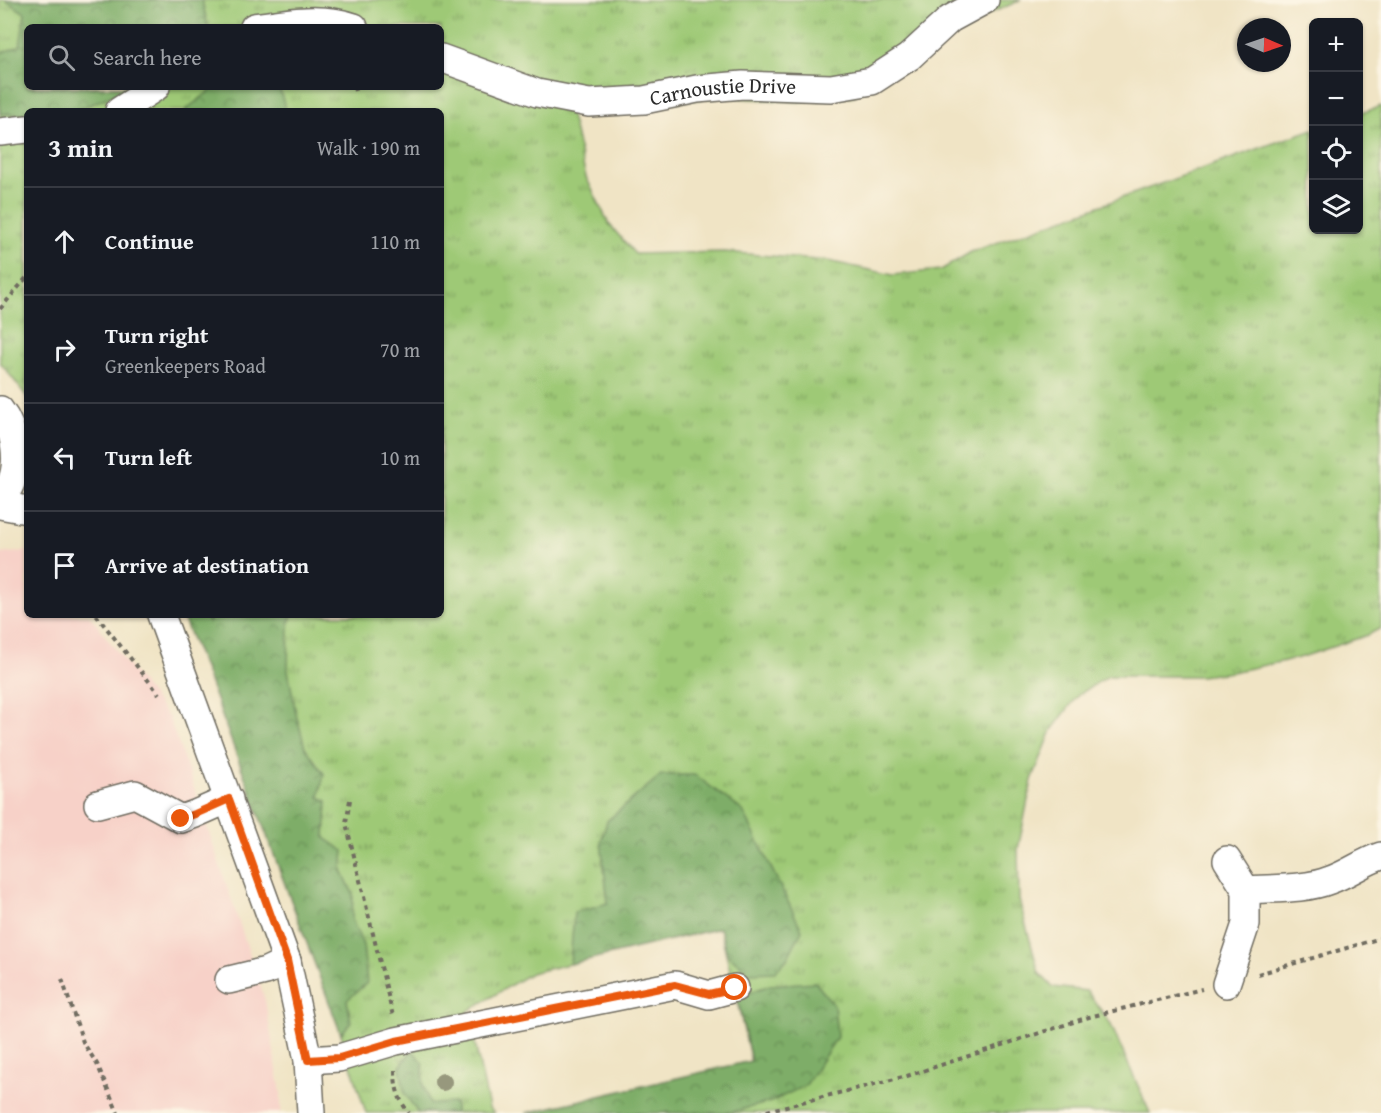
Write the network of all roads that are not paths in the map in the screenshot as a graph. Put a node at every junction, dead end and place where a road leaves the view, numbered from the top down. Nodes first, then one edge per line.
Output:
1 (985, 0) edge
2 (273, 24) edge
3 (344, 24) edge
4 (444, 59) edge
5 (151, 90) edge
6 (124, 108) edge
7 (24, 129) edge
8 (0, 132) edge
9 (12, 428) edge
10 (0, 504) edge
11 (24, 509) edge
12 (162, 618) edge
13 (229, 799) junction
14 (98, 804) dead end
15 (1381, 856) edge
16 (1227, 860) dead end
17 (1246, 890) junction
18 (287, 960) junction
19 (228, 980) dead end
20 (1226, 984) road end
21 (735, 988) dead end
22 (308, 1060) junction
23 (311, 1113) edge

1 - 4 street, Carnoustie Drive
2 - 3 street
5 - 6 street
7 - 8 street
9 - 10 street
10 - 11 street
12 - 13 street
13 - 14 street
13 - 18 street
15 - 17 street
16 - 17 street
17 - 20 street
18 - 19 street
18 - 22 street
21 - 22 street
22 - 23 street

